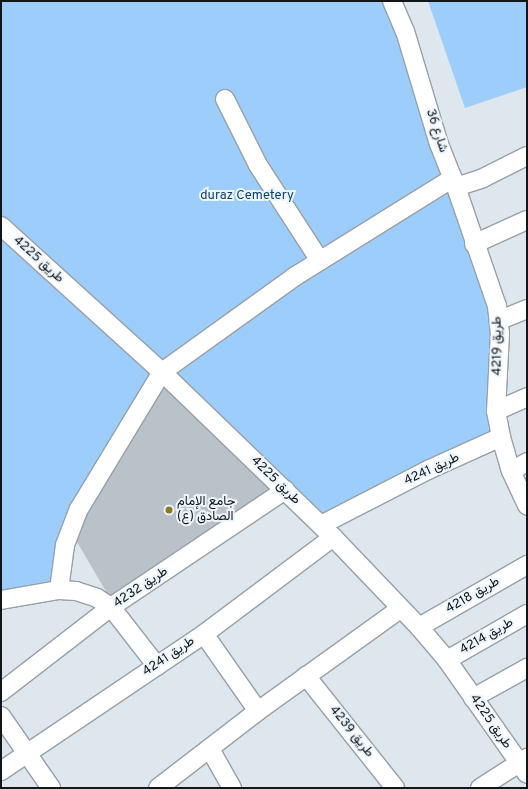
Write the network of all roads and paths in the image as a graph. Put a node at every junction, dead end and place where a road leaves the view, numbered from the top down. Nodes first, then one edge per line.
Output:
1 (392, 1) edge
2 (224, 99) dead end
3 (527, 156) edge
4 (454, 183) junction
5 (527, 220) edge
6 (1, 226) edge
7 (474, 244) junction
8 (320, 261) junction
9 (527, 309) edge
10 (500, 320) junction
11 (162, 372) junction
12 (527, 398) edge
13 (496, 412) junction
14 (501, 437) junction
15 (527, 462) edge
16 (511, 471) junction
17 (285, 490) junction
18 (527, 506) edge
19 (327, 531) junction
20 (527, 565) edge
21 (59, 590) junction
22 (1, 600) edge
23 (111, 607) junction
24 (400, 609) junction
25 (527, 614) edge
26 (419, 627) junction
27 (204, 634) junction
28 (447, 660) junction
29 (157, 666) junction
30 (527, 668) edge
31 (306, 676) junction
32 (1, 692) edge
33 (473, 698) junction
34 (258, 711) junction
35 (1, 716) edge
36 (210, 749) junction
37 (26, 754) junction
38 (524, 765) edge
39 (1, 771) edge
40 (51, 788) edge
41 (158, 788) edge
42 (232, 788) edge
43 (395, 788) edge
44 (480, 788) edge

1 - 4 street, شارع 36
2 - 8 street
3 - 4 street
4 - 7 street, طريق 4219
4 - 8 street
5 - 7 street
6 - 11 street, طريق 4225
7 - 10 street, طريق 4219
8 - 11 street
9 - 10 street
10 - 13 street, طريق 4219
11 - 17 street, طريق 4225
11 - 21 street
12 - 13 street
13 - 14 street, طريق 4219
14 - 16 street, طريق 4219
14 - 19 street, طريق 4241
15 - 16 street
16 - 18 street, طريق 4219
17 - 19 street, طريق 4225
17 - 23 street, طريق 4232
19 - 24 street, طريق 4225
19 - 27 street, طريق 4241
20 - 26 street, طريق 4218
21 - 22 street
21 - 23 street
23 - 29 street
23 - 32 street, طريق 4232
24 - 26 street, طريق 4225
24 - 31 street
25 - 28 street, طريق 4214
26 - 28 street, طريق 4225
27 - 29 street, طريق 4241
27 - 34 street
28 - 33 street, طريق 4225
29 - 37 street, طريق 4241
30 - 33 street
31 - 34 street
31 - 43 street, طريق 4239
33 - 38 street, طريق 4225
34 - 36 street
35 - 37 street
36 - 41 street
36 - 42 street
37 - 39 street, طريق 4241
37 - 40 street
38 - 44 street

